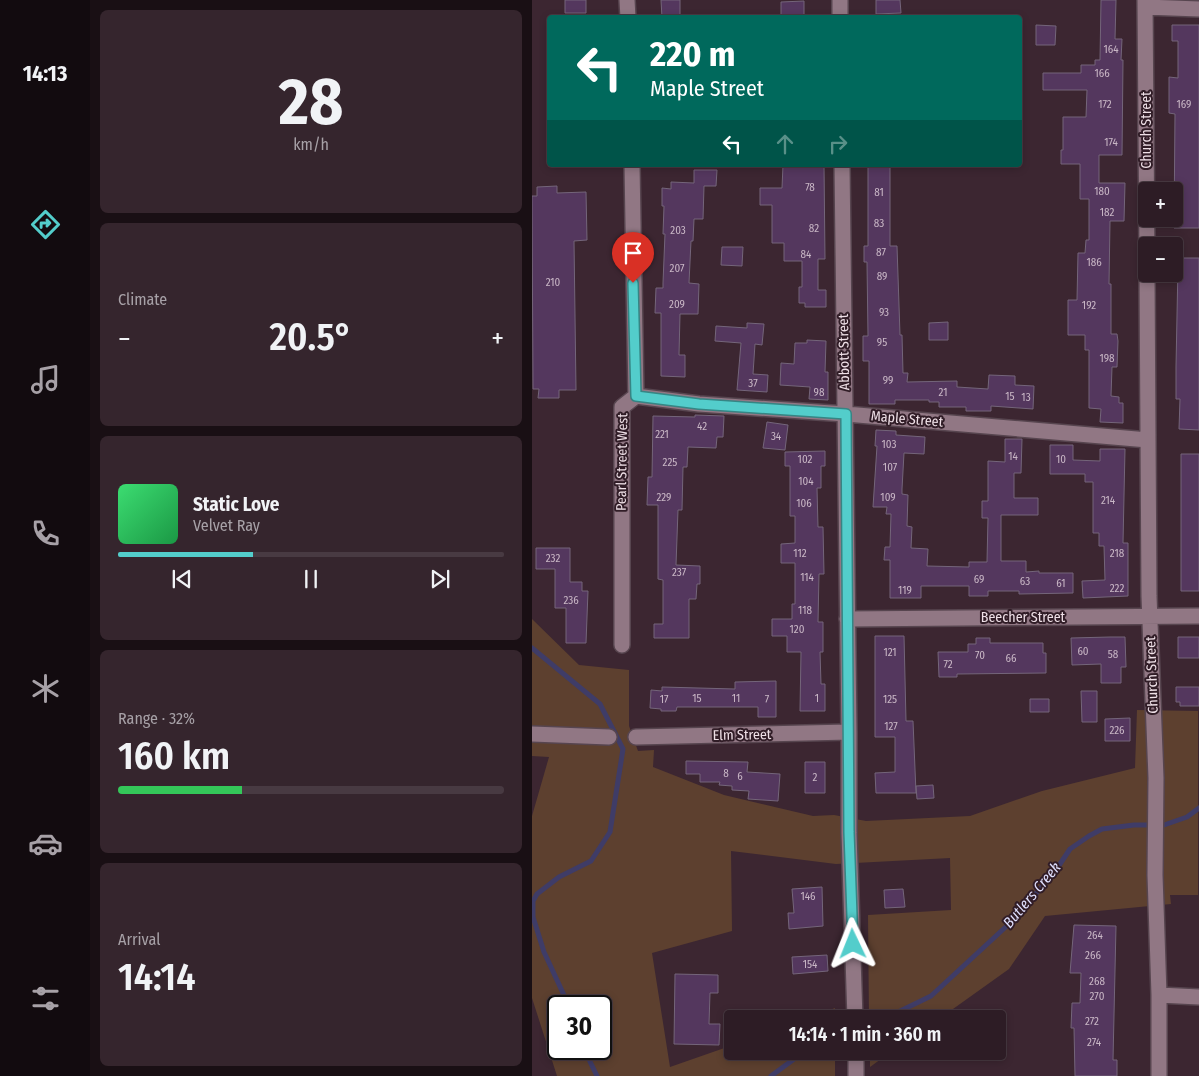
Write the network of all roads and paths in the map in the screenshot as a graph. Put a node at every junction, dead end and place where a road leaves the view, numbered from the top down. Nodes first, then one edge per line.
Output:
1 (627, 0) edge
2 (840, 0) edge
3 (1145, 4) edge
4 (1198, 9) edge
5 (628, 15) edge
6 (840, 15) edge
7 (632, 167) edge
8 (842, 167) edge
9 (1147, 237) edge
10 (1147, 282) edge
11 (636, 396) junction
12 (846, 414) junction
13 (1148, 440) junction
14 (1150, 616) junction
15 (1198, 616) edge
16 (848, 618) junction
17 (622, 645) dead end
18 (849, 732) junction
19 (532, 734) edge
20 (610, 736) dead end
21 (636, 737) dead end
22 (1159, 996) junction
23 (1198, 996) edge
24 (855, 1010) edge
25 (856, 1060) edge
26 (856, 1076) edge
27 (1159, 1076) edge

1 - 5 street
2 - 6 street
3 - 4 street
3 - 9 street, Church Street
7 - 11 street, Pearl Street West
8 - 12 street, Abbott Street
10 - 13 street, Church Street
11 - 12 street, Maple Street
11 - 17 street, Pearl Street West
12 - 13 street, Maple Street
12 - 16 street, Abbott Street
13 - 14 street, Church Street
14 - 15 street, Beecher Street
14 - 16 street, Beecher Street
14 - 22 street, Church Street
16 - 18 street, Abbott Street
18 - 21 street, Elm Street
18 - 24 street, Abbott Street
19 - 20 street
22 - 23 street
22 - 27 street, Church Street
25 - 26 street

